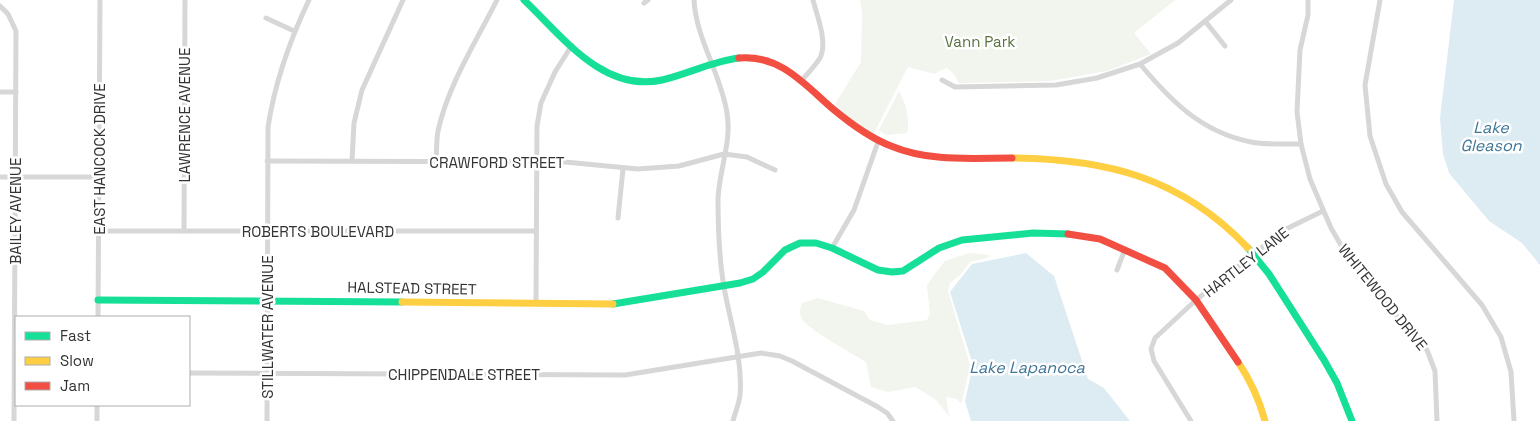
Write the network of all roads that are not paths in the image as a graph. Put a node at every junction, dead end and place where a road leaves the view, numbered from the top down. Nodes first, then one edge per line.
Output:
1 (100, 0) edge
2 (185, 0) edge
3 (309, 0) edge
4 (403, 0) edge
5 (497, 0) edge
6 (524, 0) edge
7 (694, 0) edge
8 (813, 0) edge
9 (1230, 0) edge
10 (1308, 0) edge
11 (1380, 0) edge
12 (0, 6) edge
13 (266, 18) dead end
14 (1205, 21) junction
15 (294, 31) junction
16 (572, 44) junction
17 (1225, 46) dead end
18 (713, 64) junction
19 (1140, 64) junction
20 (802, 80) junction
21 (942, 80) dead end
22 (0, 92) edge
23 (16, 92) junction
24 (878, 142) junction
25 (1301, 144) junction
26 (724, 154) junction
27 (267, 161) junction
28 (352, 161) junction
29 (436, 162) junction
30 (537, 162) junction
31 (623, 168) junction
32 (775, 170) dead end
33 (0, 177) edge
34 (15, 177) junction
35 (99, 177) junction
36 (1323, 211) junction
37 (618, 218) dead end
38 (98, 231) junction
39 (184, 231) junction
40 (267, 231) junction
41 (536, 231) junction
42 (832, 248) junction
43 (1125, 249) junction
44 (1254, 255) junction
45 (1117, 270) dead end
46 (723, 285) junction
47 (98, 300) junction
48 (1196, 300) junction
49 (267, 301) junction
50 (536, 303) junction
51 (98, 316) edge
52 (738, 356) junction
53 (190, 373) edge
54 (267, 373) junction
55 (97, 406) edge
56 (14, 421) edge
57 (97, 421) edge
58 (267, 421) edge
59 (733, 421) edge
60 (893, 421) edge
61 (1191, 421) edge
62 (1265, 421) edge
63 (1352, 421) edge
64 (1437, 421) edge
65 (1514, 421) edge

1 - 35 street, EAST HANCOCK DRIVE
2 - 39 street, LAWRENCE AVENUE
3 - 15 street, STILLWATER AVENUE
4 - 28 street
5 - 29 street
6 - 16 street
7 - 18 street
8 - 20 street
9 - 14 street
10 - 25 street, WHITEWOOD DRIVE
11 - 65 street
12 - 23 street, BAILEY AVENUE
13 - 15 street
14 - 17 street
14 - 19 street
15 - 27 street, STILLWATER AVENUE
16 - 18 street
16 - 30 street
18 - 20 street
18 - 26 street
19 - 21 street
19 - 25 street
20 - 24 street
22 - 23 street
23 - 34 street, BAILEY AVENUE
24 - 42 street
24 - 44 street
25 - 36 street, WHITEWOOD DRIVE
26 - 31 street, CRAWFORD STREET
26 - 32 street
26 - 46 street
27 - 28 street, CRAWFORD STREET
27 - 40 street, STILLWATER AVENUE
28 - 29 street, CRAWFORD STREET
29 - 30 street, CRAWFORD STREET
30 - 31 street, CRAWFORD STREET
30 - 41 street
31 - 37 street
33 - 34 street
34 - 35 street
34 - 56 street, BAILEY AVENUE
35 - 38 street, EAST HANCOCK DRIVE
36 - 44 street, HARTLEY LANE
36 - 64 street, WHITEWOOD DRIVE
38 - 39 street, ROBERTS BOULEVARD
38 - 47 street, EAST HANCOCK DRIVE
39 - 40 street, ROBERTS BOULEVARD
40 - 41 street, ROBERTS BOULEVARD
40 - 49 street, STILLWATER AVENUE
41 - 50 street
42 - 43 street, HALSTEAD STREET
42 - 46 street, HALSTEAD STREET
43 - 45 street
43 - 48 street, HALSTEAD STREET
44 - 48 street, HARTLEY LANE
44 - 63 street
46 - 50 street, HALSTEAD STREET
46 - 52 street
47 - 49 street, HALSTEAD STREET
47 - 51 street, EAST HANCOCK DRIVE
48 - 61 street, HARTLEY LANE
48 - 62 street, HALSTEAD STREET
49 - 50 street, HALSTEAD STREET
49 - 54 street, STILLWATER AVENUE
52 - 54 street, CHIPPENDALE STREET
52 - 59 street
52 - 60 street, CHIPPENDALE STREET
53 - 54 street, CHIPPENDALE STREET
54 - 58 street, STILLWATER AVENUE
55 - 57 street

